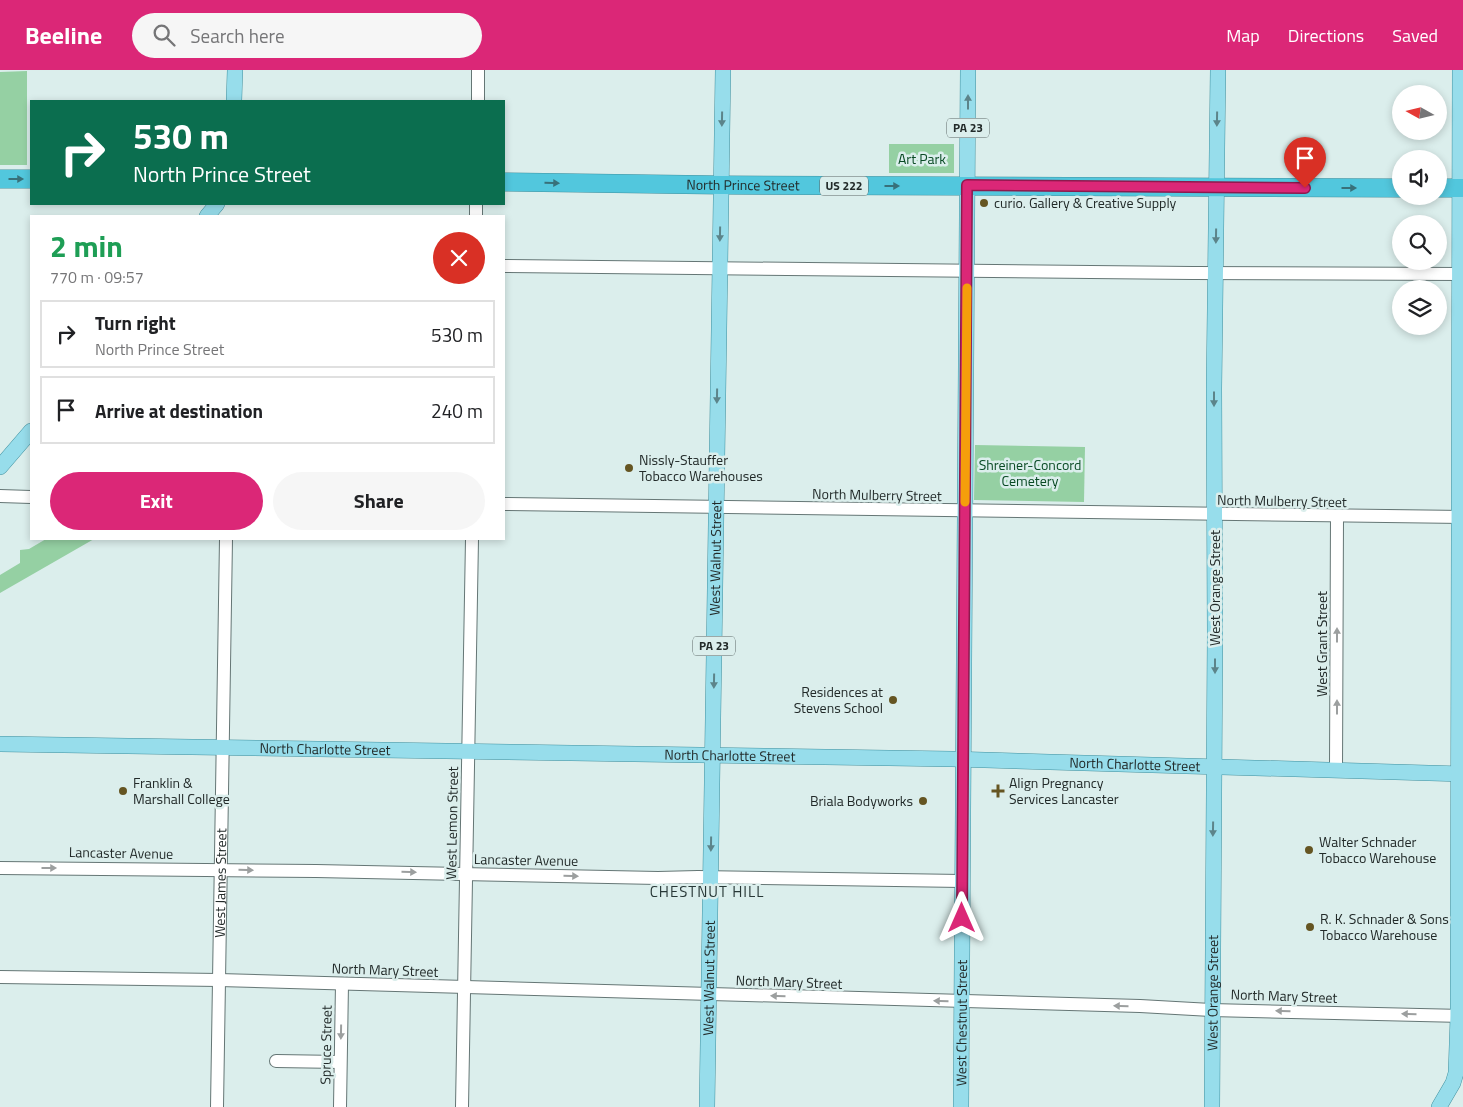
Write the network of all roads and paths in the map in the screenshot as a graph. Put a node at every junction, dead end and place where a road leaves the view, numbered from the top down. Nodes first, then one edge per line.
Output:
1 (234, 70) edge
2 (478, 70) edge
3 (723, 70) edge
4 (968, 70) edge
5 (1218, 70) edge
6 (1223, 70) edge
7 (1460, 70) edge
8 (234, 100) edge
9 (478, 100) edge
10 (0, 179) edge
11 (30, 179) edge
12 (505, 182) edge
13 (721, 185) junction
14 (967, 185) junction
15 (1217, 187) junction
16 (1392, 188) edge
17 (1447, 188) edge
18 (1461, 188) edge
19 (216, 205) edge
20 (208, 215) edge
21 (505, 266) edge
22 (720, 268) junction
23 (967, 270) junction
24 (1216, 273) junction
25 (1461, 274) edge
26 (30, 432) edge
27 (0, 467) edge
28 (0, 496) edge
29 (30, 497) edge
30 (505, 504) edge
31 (716, 507) junction
32 (965, 511) junction
33 (1214, 515) junction
34 (1337, 516) junction
35 (1461, 518) edge
36 (226, 540) edge
37 (472, 540) edge
38 (1461, 738) edge
39 (0, 744) edge
40 (223, 748) junction
41 (469, 751) junction
42 (712, 755) junction
43 (963, 759) junction
44 (1214, 767) junction
45 (1336, 771) junction
46 (1461, 773) edge
47 (0, 868) edge
48 (221, 870) junction
49 (466, 874) junction
50 (711, 877) junction
51 (962, 881) junction
52 (0, 977) edge
53 (220, 980) junction
54 (342, 984) junction
55 (464, 987) junction
56 (709, 994) junction
57 (961, 1002) junction
58 (1211, 1010) junction
59 (1460, 1016) edge
60 (276, 1061) dead end
61 (340, 1062) junction
62 (218, 1107) edge
63 (340, 1107) edge
64 (462, 1107) edge
65 (707, 1107) edge
66 (960, 1107) edge
67 (1212, 1107) edge
68 (1439, 1107) edge

1 - 8 main road
2 - 9 street
3 -> 13 main road, West Walnut Street / PA 23
14 -> 4 main road, West Chestnut Street / PA 23
5 - 6 street
5 -> 15 main road, West Orange Street
7 - 18 main road
10 -> 11 highway
12 -> 13 highway, North Prince Street / US 222
13 -> 14 highway, North Prince Street / US 222
13 -> 22 main road, West Walnut Street / PA 23
14 - 15 highway, North Prince Street / US 222
14 - 23 main road, West Chestnut Street / PA 23
15 -> 16 highway, North Prince Street / US 222
15 -> 24 main road, West Orange Street
17 - 18 highway
18 - 25 main road
19 - 20 main road
21 - 22 street
22 - 23 street
22 -> 31 main road, West Walnut Street / PA 23
23 - 24 street
23 - 32 main road, West Chestnut Street / PA 23
24 - 25 street
24 -> 33 main road, West Orange Street
25 - 35 main road
26 - 27 main road
28 - 29 street
30 - 31 street, North Mulberry Street
31 - 32 street, North Mulberry Street
31 -> 42 main road, West Walnut Street / PA 23
32 - 33 street, North Mulberry Street
32 - 43 main road, West Chestnut Street / PA 23
33 - 34 street, North Mulberry Street
33 -> 44 main road, West Orange Street
34 - 35 street, North Mulberry Street
45 -> 34 street, West Grant Street
35 - 38 main road
36 - 40 street, West James Street
37 - 41 street, West Lemon Street
38 - 46 main road
39 - 40 main road, North Charlotte Street
40 - 41 main road, North Charlotte Street
40 - 48 street, West James Street
41 - 42 main road, North Charlotte Street
41 - 49 street, West Lemon Street
42 - 43 main road, North Charlotte Street
42 -> 50 main road, West Walnut Street / PA 23
43 - 44 main road, North Charlotte Street
43 - 51 main road, West Chestnut Street / PA 23
44 - 45 main road, North Charlotte Street
44 -> 58 main road, West Orange Street
45 - 46 main road, North Charlotte Street
46 - 59 main road
47 -> 48 street, Lancaster Avenue
48 -> 49 street, Lancaster Avenue
48 - 53 street, West James Street
49 -> 50 street, Lancaster Avenue
49 - 55 street, West Lemon Street
50 - 51 street, Lancaster Avenue
50 - 56 main road, West Walnut Street / PA 23
51 - 57 main road, West Chestnut Street / PA 23
52 - 53 street, North Mary Street
53 - 54 street, North Mary Street
53 - 62 street, West James Street
54 - 55 street, North Mary Street
54 -> 61 street, Spruce Street
55 - 56 street, North Mary Street
55 - 64 street, West Lemon Street
57 -> 56 street, North Mary Street
56 - 65 main road, West Walnut Street / PA 23
58 -> 57 street, North Mary Street
57 - 66 main road, West Chestnut Street / PA 23
59 -> 58 street, North Mary Street
58 - 67 main road, West Orange Street
59 - 68 main road
60 - 61 street
61 - 63 street, Spruce Street

